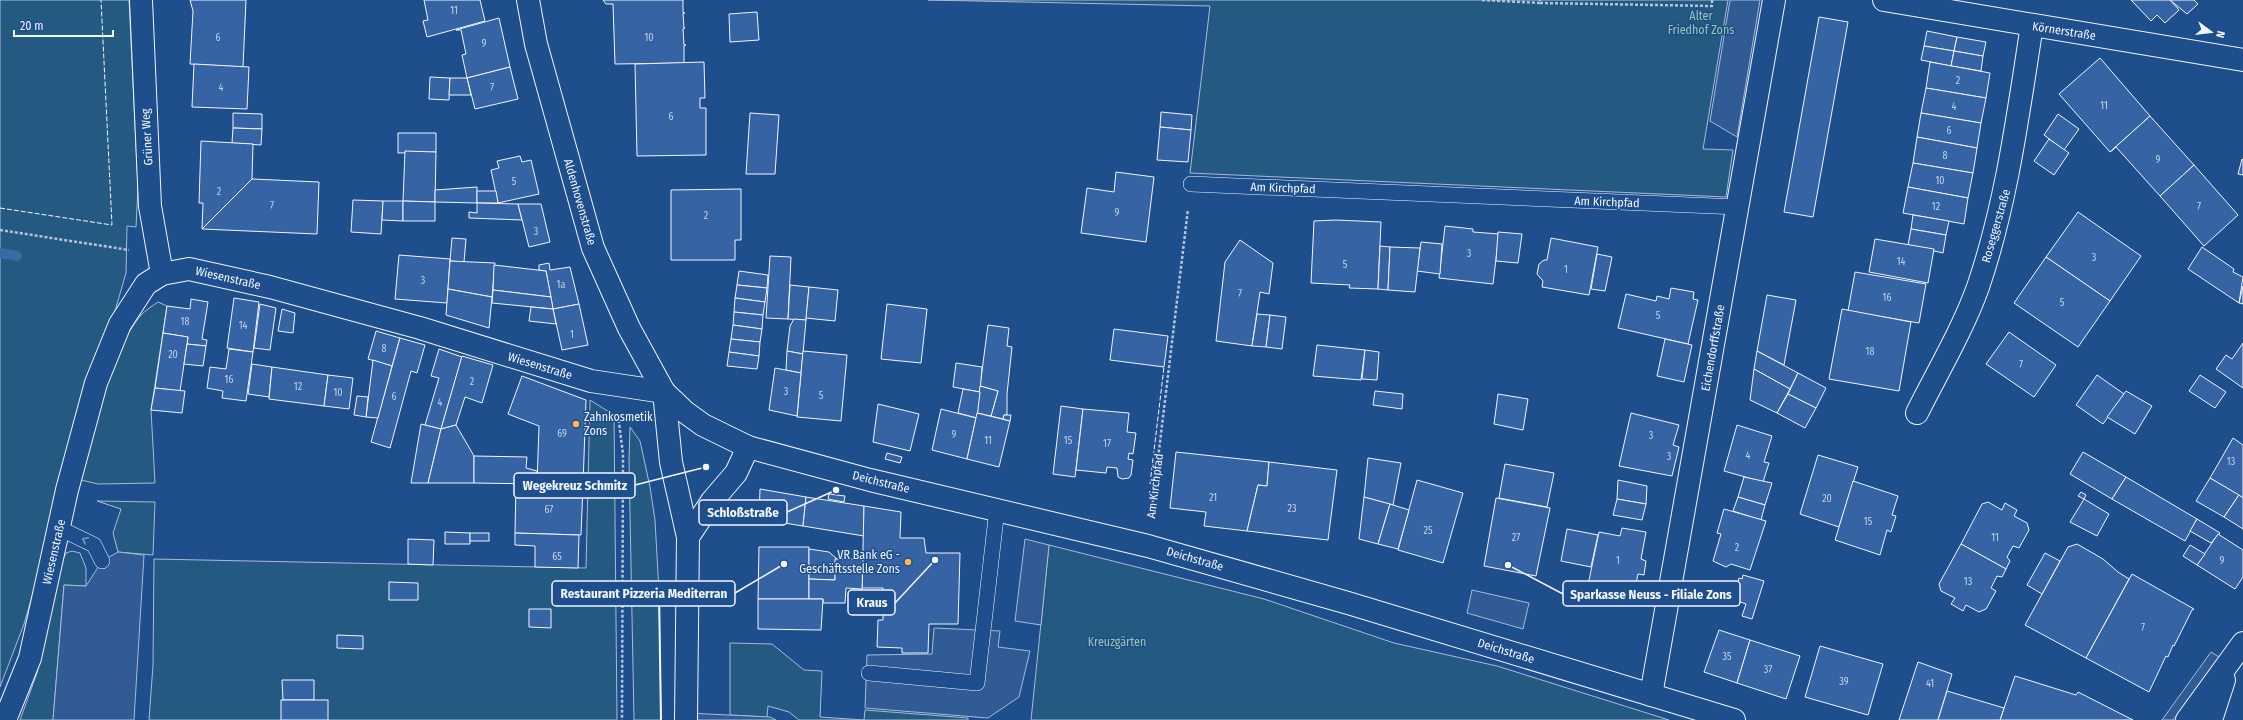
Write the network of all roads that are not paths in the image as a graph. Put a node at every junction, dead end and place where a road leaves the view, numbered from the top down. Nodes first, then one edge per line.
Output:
1 (141, 0) edge
2 (528, 0) edge
3 (1774, 0) edge
4 (1884, 0) edge
5 (2032, 26) junction
6 (2243, 60) edge
7 (1191, 184) road end
8 (1738, 207) junction
9 (160, 264) junction
10 (664, 392) junction
11 (1918, 413) dead end
12 (748, 447) junction
13 (997, 509) junction
14 (59, 528) junction
15 (688, 537) junction
16 (102, 561) dead end
17 (2243, 643) edge
18 (2230, 662) junction
19 (869, 673) dead end
20 (1651, 695) junction
21 (5, 720) edge
22 (686, 720) edge
23 (1734, 720) edge
24 (2187, 720) edge
25 (2211, 720) edge

1 - 9 street, Grüner Weg
2 - 10 street, Aldenhovenstraße
3 - 8 street, Eichendorffstraße
4 - 5 street, Körnerstraße
5 - 6 street, Körnerstraße
5 - 11 street, Roseggerstraße
7 - 8 lane, Am Kirchpfad
8 - 20 street, Eichendorffstraße
9 - 10 street, Wiesenstraße
9 - 14 street, Wiesenstraße
10 - 12 street, Deichstraße
10 - 15 street
12 - 13 street, Deichstraße
12 - 15 street
13 - 19 lane
13 - 20 street, Deichstraße
16 -> 14 lane
14 - 21 street, Wiesenstraße
15 - 22 street
17 - 18 street
18 - 24 street
18 - 25 street
20 - 23 street, Deichstraße

